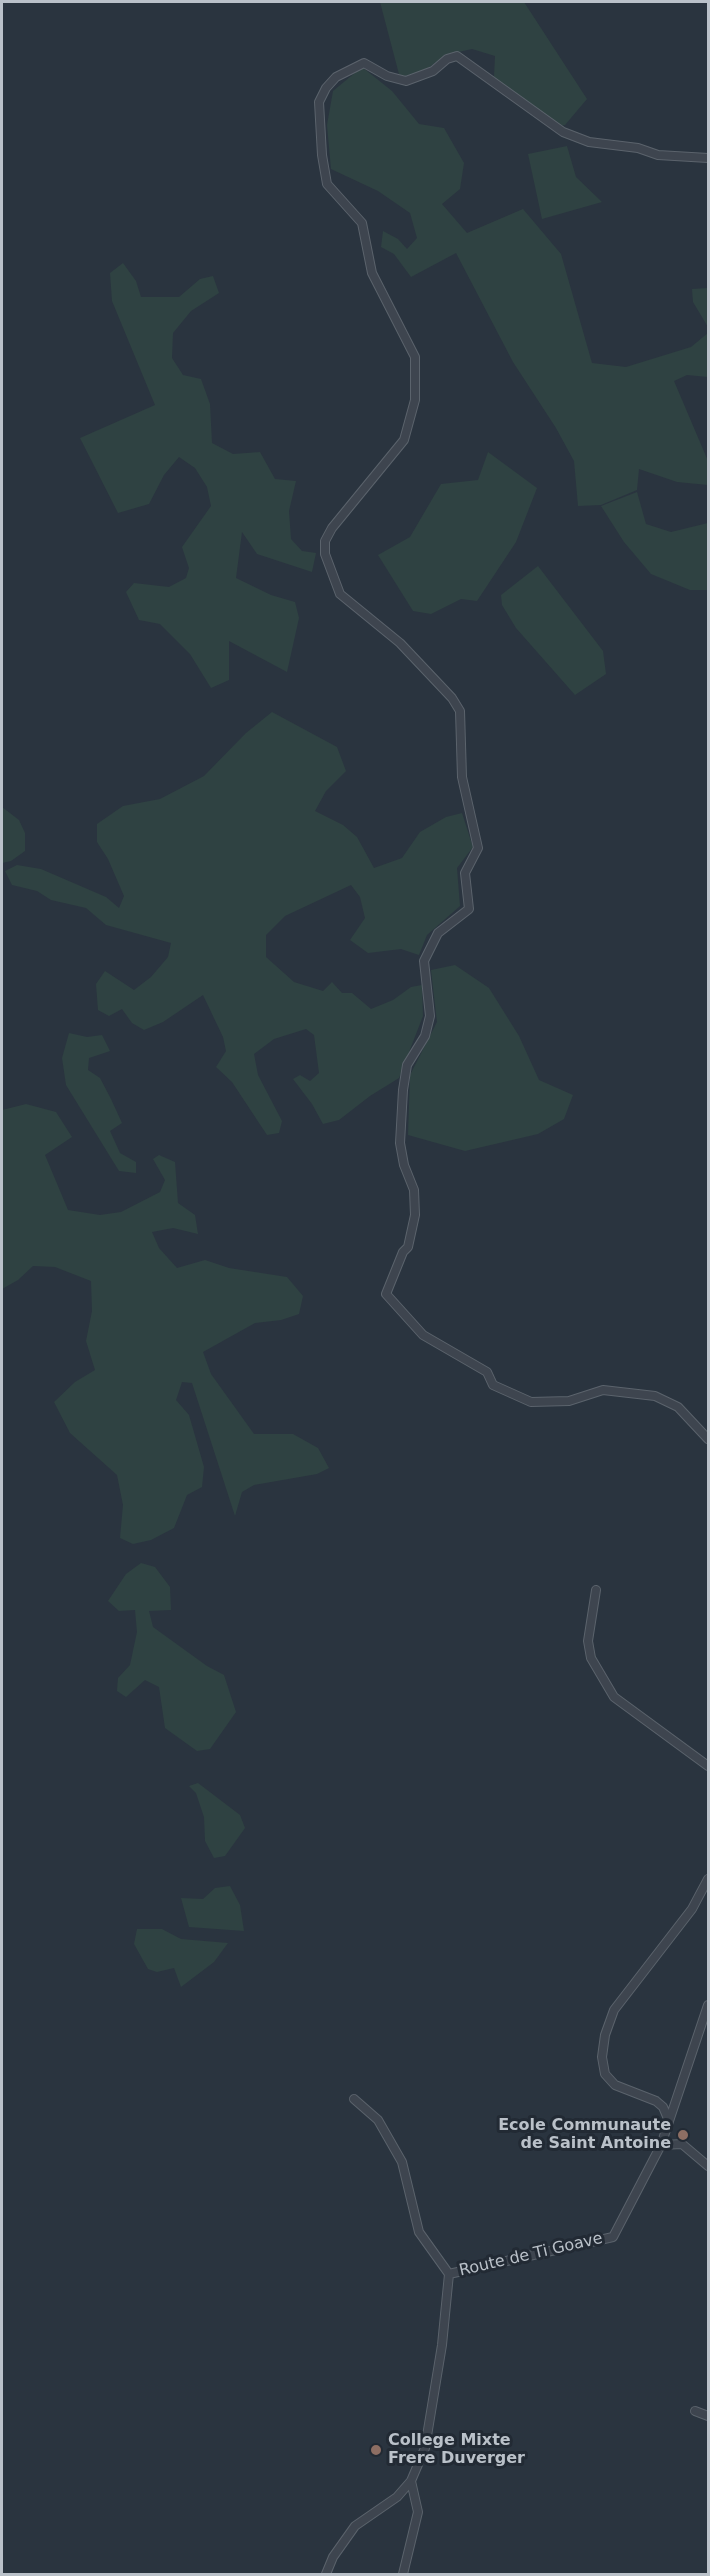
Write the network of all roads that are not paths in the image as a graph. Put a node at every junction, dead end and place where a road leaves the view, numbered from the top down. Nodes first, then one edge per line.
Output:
1 (708, 158) edge
2 (708, 1440) edge
3 (596, 1590) dead end
4 (708, 1766) edge
5 (708, 1879) edge
6 (708, 2005) edge
7 (354, 2099) dead end
8 (669, 2121) junction
9 (661, 2145) junction
10 (708, 2166) edge
11 (449, 2274) junction
12 (695, 2410) dead end
13 (708, 2416) edge
14 (411, 2481) junction
15 (326, 2574) edge
16 (403, 2574) edge

1 - 2 street
3 - 4 street
5 - 8 street
6 - 8 street, Route de Ti Goave
7 - 11 street
8 - 9 street, Route de Ti Goave
9 - 10 street
9 - 11 street, Route de Ti Goave
11 - 14 street
12 - 13 street
14 - 15 street
14 - 16 street

